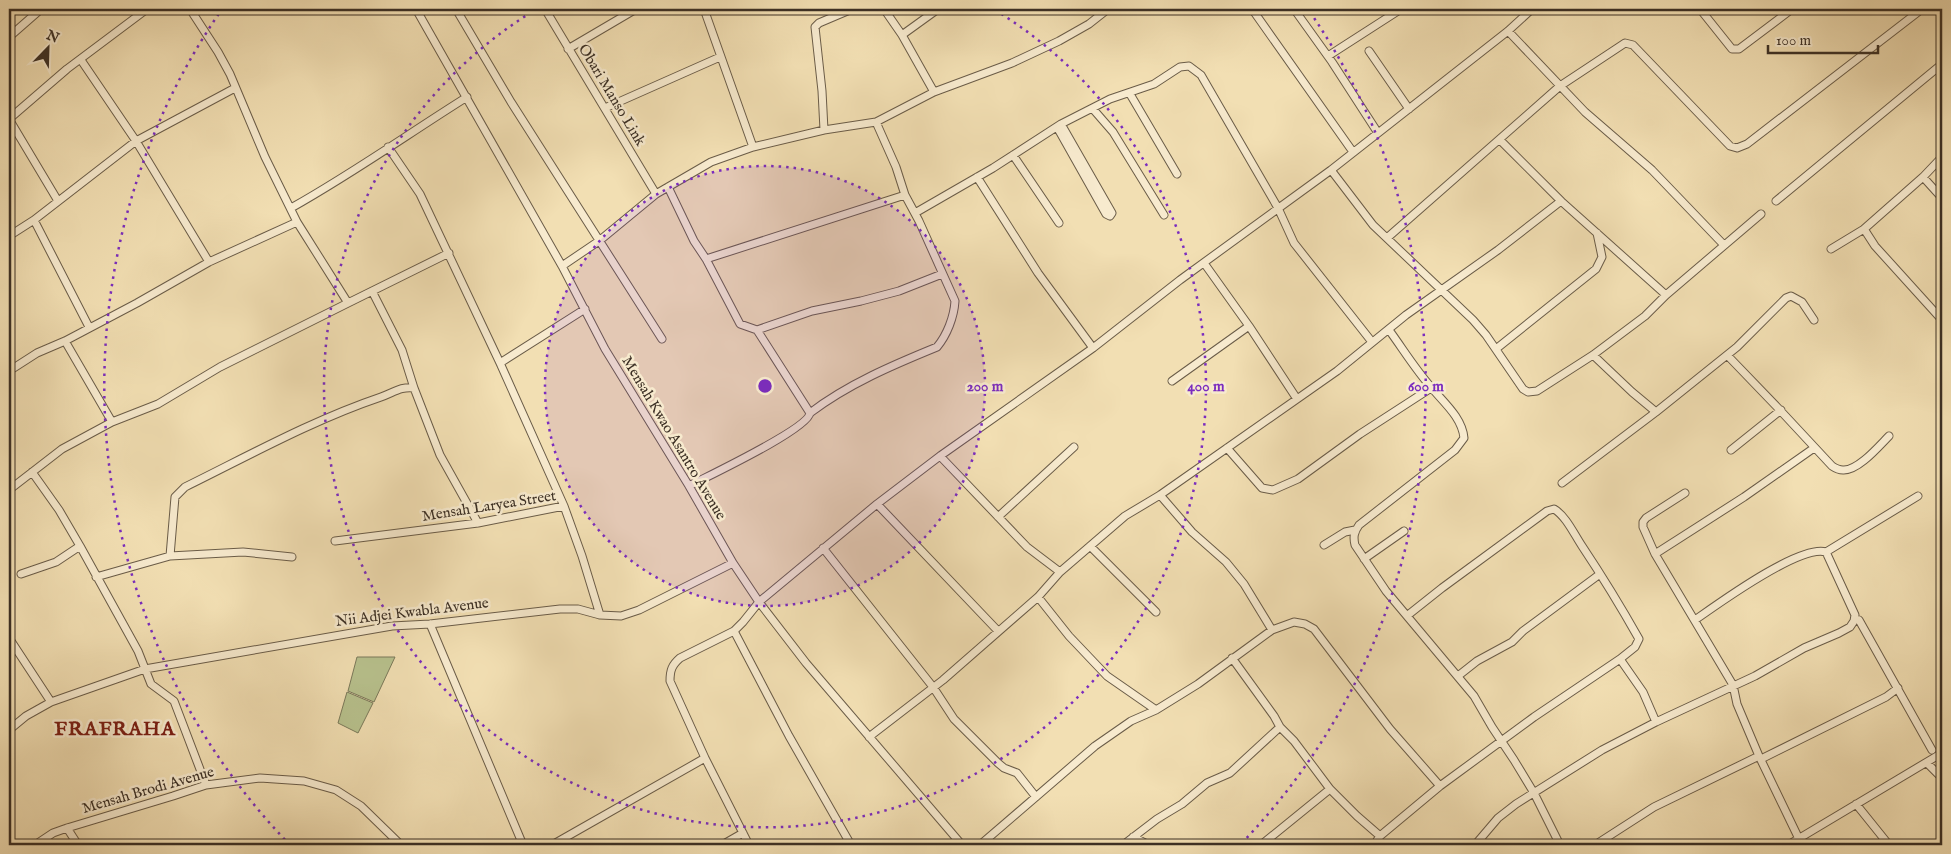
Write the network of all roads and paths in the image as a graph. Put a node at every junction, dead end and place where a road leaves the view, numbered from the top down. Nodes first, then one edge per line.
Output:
1 (42, 9) edge
2 (148, 9) edge
3 (190, 9) edge
4 (416, 9) edge
5 (456, 9) edge
6 (545, 9) edge
7 (636, 9) edge
8 (705, 9) edge
9 (852, 9) edge
10 (884, 9) edge
11 (938, 9) edge
12 (1108, 9) edge
13 (1252, 9) edge
14 (1294, 9) edge
15 (1401, 9) edge
16 (1532, 9) edge
17 (1700, 9) edge
18 (1792, 9) edge
19 (1922, 9) edge
20 (1508, 31) junction
21 (9, 36) edge
22 (902, 36) junction
23 (568, 49) junction
24 (1369, 52) dead end
25 (1328, 56) junction
26 (720, 57) junction
27 (81, 60) junction
28 (1942, 64) edge
29 (1560, 86) junction
30 (235, 88) junction
31 (934, 92) junction
32 (1130, 94) junction
33 (467, 96) junction
34 (605, 108) junction
35 (1409, 108) junction
36 (1093, 109) junction
37 (9, 119) edge
38 (876, 122) junction
39 (1059, 126) junction
40 (824, 130) junction
41 (1378, 133) junction
42 (1500, 140) junction
43 (136, 141) junction
44 (753, 146) junction
45 (388, 147) junction
46 (1353, 152) junction
47 (1013, 155) junction
48 (1942, 157) edge
49 (1331, 170) junction
50 (1177, 174) dead end
51 (977, 177) junction
52 (1924, 177) junction
53 (1090, 182) dead end
54 (668, 188) junction
55 (656, 194) junction
56 (905, 195) junction
57 (1942, 198) edge
58 (1561, 200) junction
59 (58, 201) junction
60 (1776, 201) dead end
61 (292, 208) junction
62 (1278, 208) junction
63 (915, 213) junction
64 (1761, 214) dead end
65 (1164, 215) dead end
66 (34, 220) junction
67 (297, 222) junction
68 (1059, 223) dead end
69 (1864, 229) junction
70 (1598, 233) junction
71 (9, 236) edge
72 (1387, 238) junction
73 (599, 241) junction
74 (1723, 244) junction
75 (1831, 249) dead end
76 (449, 253) junction
77 (706, 259) junction
78 (209, 262) junction
79 (1204, 263) junction
80 (562, 266) junction
81 (942, 274) junction
82 (372, 291) junction
83 (1443, 291) junction
84 (1666, 295) junction
85 (348, 303) junction
86 (585, 309) junction
87 (1814, 320) dead end
88 (1942, 320) edge
89 (1249, 326) junction
90 (89, 327) junction
91 (757, 330) junction
92 (1389, 330) junction
93 (662, 339) dead end
94 (65, 341) junction
95 (1372, 342) junction
96 (1093, 348) junction
97 (1496, 349) junction
98 (1593, 354) junction
99 (1727, 355) junction
100 (500, 363) junction
101 (9, 371) edge
102 (1172, 381) dead end
103 (414, 388) junction
104 (1432, 388) junction
105 (1297, 400) junction
106 (1781, 410) junction
107 (1656, 412) junction
108 (810, 413) junction
109 (112, 422) junction
110 (1889, 436) dead end
111 (1074, 447) dead end
112 (1227, 448) junction
113 (1814, 448) junction
114 (1731, 450) dead end
115 (940, 456) junction
116 (32, 472) junction
117 (1562, 483) dead end
118 (688, 486) junction
119 (9, 490) edge
120 (1684, 494) dead end
121 (1160, 495) junction
122 (1918, 496) dead end
123 (877, 504) junction
124 (564, 506) junction
125 (998, 517) junction
126 (478, 523) junction
127 (1355, 530) junction
128 (1404, 531) dead end
129 (335, 541) dead end
130 (1324, 545) dead end
131 (80, 546) junction
132 (1090, 546) junction
133 (823, 548) junction
134 (1826, 552) junction
135 (1655, 554) junction
136 (170, 556) junction
137 (292, 557) dead end
138 (1364, 559) junction
139 (733, 563) junction
140 (1060, 572) junction
141 (21, 574) dead end
142 (1600, 574) junction
143 (96, 577) junction
144 (1038, 597) junction
145 (759, 602) junction
146 (1156, 612) dead end
147 (600, 615) junction
148 (1408, 615) junction
149 (1694, 620) junction
150 (1859, 620) dead end
151 (430, 624) junction
152 (1272, 630) junction
153 (734, 631) junction
154 (998, 631) junction
155 (9, 638) edge
156 (1232, 658) junction
157 (1620, 659) junction
158 (145, 669) junction
159 (1458, 676) junction
160 (1733, 685) junction
161 (933, 687) junction
162 (1898, 688) junction
163 (51, 702) junction
164 (1156, 710) junction
165 (1656, 722) junction
166 (1280, 727) junction
167 (9, 730) edge
168 (869, 737) junction
169 (1502, 741) junction
170 (1932, 750) dead end
171 (1942, 753) edge
172 (1760, 757) junction
173 (705, 758) junction
174 (1927, 763) junction
175 (1942, 778) edge
176 (206, 785) junction
177 (1440, 786) junction
178 (1330, 789) junction
179 (1534, 793) junction
180 (1036, 798) junction
181 (1856, 804) junction
182 (67, 828) junction
183 (743, 833) junction
184 (1380, 836) junction
185 (1132, 837) junction
186 (1799, 839) junction
187 (34, 845) edge
188 (78, 845) edge
189 (401, 845) edge
190 (523, 845) edge
191 (552, 845) edge
192 (722, 845) edge
193 (749, 845) edge
194 (851, 845) edge
195 (962, 845) edge
196 (980, 845) edge
197 (1123, 845) edge
198 (1149, 845) edge
199 (1261, 845) edge
200 (1374, 845) edge
201 (1475, 845) edge
202 (1560, 845) edge
203 (1595, 845) edge
204 (1788, 845) edge
205 (1889, 845) edge

1 - 21 street
2 - 27 street
3 - 30 street
4 - 33 street, Mensah Kwao Asantro Avenue
5 - 73 street
6 - 23 street, Obari Manso Link
7 - 23 street
8 - 26 street
9 - 40 street
10 - 22 street
11 - 22 street
12 - 31 street
13 - 46 street
14 - 25 street
15 - 25 street
16 - 20 street
17 - 18 street
19 - 29 street
20 - 29 street
20 - 35 street
22 - 31 street
23 - 34 street, Obari Manso Link
24 - 35 street
25 - 41 street
26 - 34 street
26 - 44 street
27 - 37 street
27 - 43 street
28 - 60 street
29 - 42 street
29 - 74 street
30 - 43 street
30 - 61 street
31 - 38 street
32 - 36 street
32 - 50 street
32 - 62 street
33 - 45 street
33 - 80 street, Mensah Kwao Asantro Avenue
34 - 55 street, Obari Manso Link
35 - 41 street
36 - 39 street
36 - 65 street
37 - 59 street
38 - 40 street
38 - 56 street
39 - 47 street
39 - 53 street
40 - 44 street
41 - 46 street
42 - 58 street
42 - 72 street
43 - 59 street
43 - 78 street
44 - 54 street
45 - 61 street
45 - 76 street
46 - 49 street
47 - 51 street
47 - 68 street
48 - 52 street
49 - 62 street
49 - 72 street
51 - 63 street
51 - 96 street
52 - 57 street
52 - 69 street
54 - 55 street
54 - 77 street
55 - 73 street
56 - 63 street
56 - 77 street
58 - 70 street
58 - 83 street
59 - 66 street
61 - 67 street
62 - 79 street
62 - 95 street
63 - 81 street
64 - 74 street
66 - 71 street
66 - 90 street
67 - 78 street
67 - 85 street
69 - 75 street
69 - 88 street
70 - 84 street
70 - 97 street
72 - 83 street
73 - 80 street
73 - 93 street
74 - 84 street
76 - 82 street
76 - 100 street
77 - 91 street
78 - 90 street
79 - 89 street
79 - 96 street
80 - 86 street, Mensah Kwao Asantro Avenue
81 - 91 street
81 - 108 street
82 - 85 street
82 - 103 street
83 - 92 street
83 - 97 street
84 - 98 street
85 - 109 street
86 - 100 street
86 - 118 street, Mensah Kwao Asantro Avenue
87 - 99 street
89 - 102 street
89 - 105 street
90 - 94 street
91 - 108 street
92 - 95 street
92 - 104 street
94 - 101 street
94 - 109 street
95 - 105 street
96 - 115 street
97 - 98 street
98 - 107 street
99 - 106 street
99 - 107 street
100 - 124 street
103 - 126 street
103 - 136 street
104 - 112 street
104 - 127 street
105 - 112 street
106 - 113 street
106 - 114 street
107 - 117 street
108 - 118 street
109 - 116 street
110 - 113 street
111 - 125 street
112 - 121 street
113 - 135 street
115 - 123 street
115 - 125 street
116 - 119 street
116 - 131 street
118 - 139 street, Mensah Kwao Asantro Avenue
120 - 135 street
121 - 132 street
121 - 152 street
122 - 134 street
123 - 133 street
123 - 154 street
124 - 126 street, Mensah Laryea Street
124 - 147 street, Mensah Laryea Street
125 - 140 street
126 - 129 street, Mensah Laryea Street
127 - 130 street
127 - 138 street
128 - 138 street
131 - 141 street
131 - 143 street
132 - 140 street
132 - 146 street
133 - 145 street
133 - 161 street
134 - 149 street
134 - 160 street
135 - 149 street
136 - 137 street
136 - 143 street
138 - 148 street
139 - 145 street, Mensah Kwao Asantro Avenue
139 - 147 street, Nii Adjei Kwabla Avenue
140 - 144 street
142 - 148 street
142 - 157 street
142 - 159 street
143 - 158 street
144 - 154 street
144 - 164 street
145 - 153 street
145 - 168 street, Mensah Kwao Asantro Avenue
147 - 151 street, Nii Adjei Kwabla Avenue
148 - 159 street
149 - 160 street
150 - 162 street
151 - 158 street, Nii Adjei Kwabla Avenue
151 - 190 street
152 - 156 street
152 - 177 street
153 - 173 street
153 - 194 street
154 - 161 street
155 - 163 street
156 - 164 street
156 - 166 street
157 - 165 street
157 - 169 street
158 - 163 street, Nii Adjei Kwabla Avenue
158 - 176 street
159 - 169 street
160 - 165 street
160 - 172 street
161 - 168 street
161 - 180 street
162 - 170 street
162 - 172 street
163 - 167 street, Nii Adjei Kwabla Avenue
164 - 180 street
165 - 179 street
166 - 178 street
166 - 185 street
168 - 195 street, Mensah Kwao Asantro Avenue
169 - 177 street
169 - 179 street
171 - 174 street
172 - 186 street
172 - 203 street
173 - 183 street
173 - 191 street
174 - 175 street
174 - 181 street
176 - 182 street, Mensah Brodi Avenue
176 - 189 street, Mensah Brodi Avenue
177 - 184 street
178 - 184 street
178 - 199 street
179 - 201 street
179 - 202 street
180 - 196 street
181 - 186 street
181 - 205 street
182 - 187 street, Mensah Brodi Avenue
182 - 188 street
183 - 192 street
183 - 193 street
184 - 200 street
185 - 197 street
185 - 198 street
186 - 204 street

